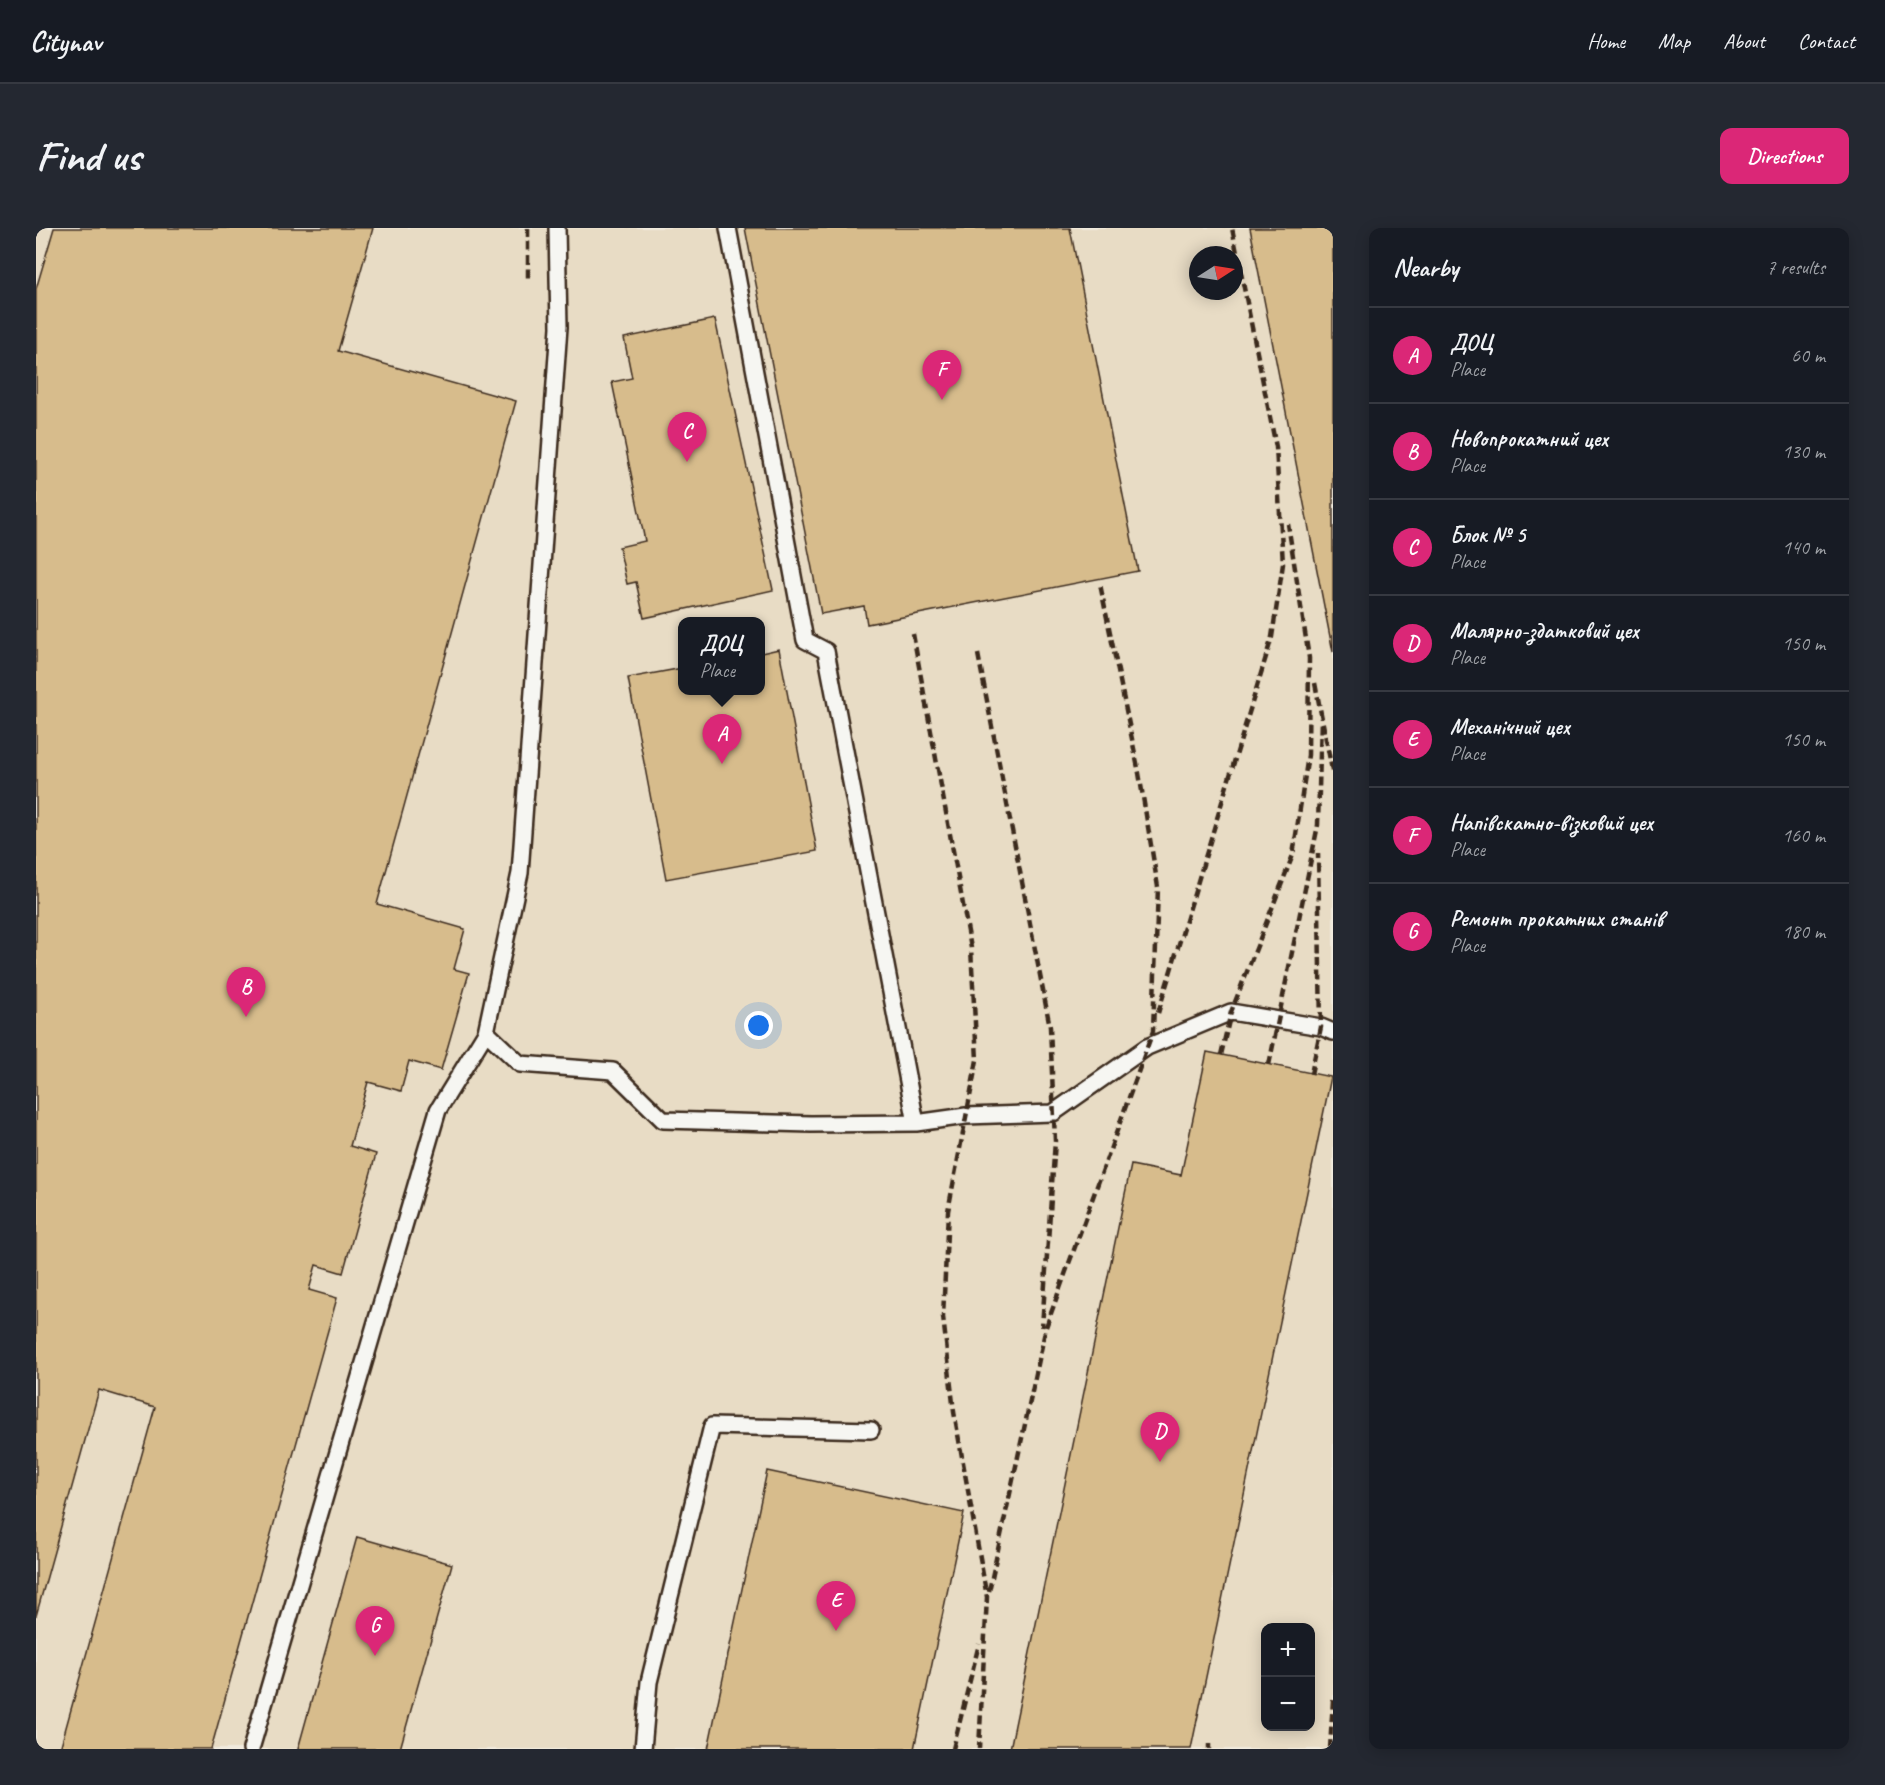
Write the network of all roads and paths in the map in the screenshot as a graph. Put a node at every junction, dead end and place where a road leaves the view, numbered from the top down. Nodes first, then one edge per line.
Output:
1 (557, 228) edge
2 (728, 228) edge
3 (486, 1032) junction
4 (1333, 1032) edge
5 (916, 1123) junction
6 (871, 1430) dead end
7 (251, 1749) edge
8 (643, 1749) edge

1 - 3 lane
2 - 5 lane
3 - 5 lane
3 - 7 lane
4 - 5 lane
6 - 8 lane

